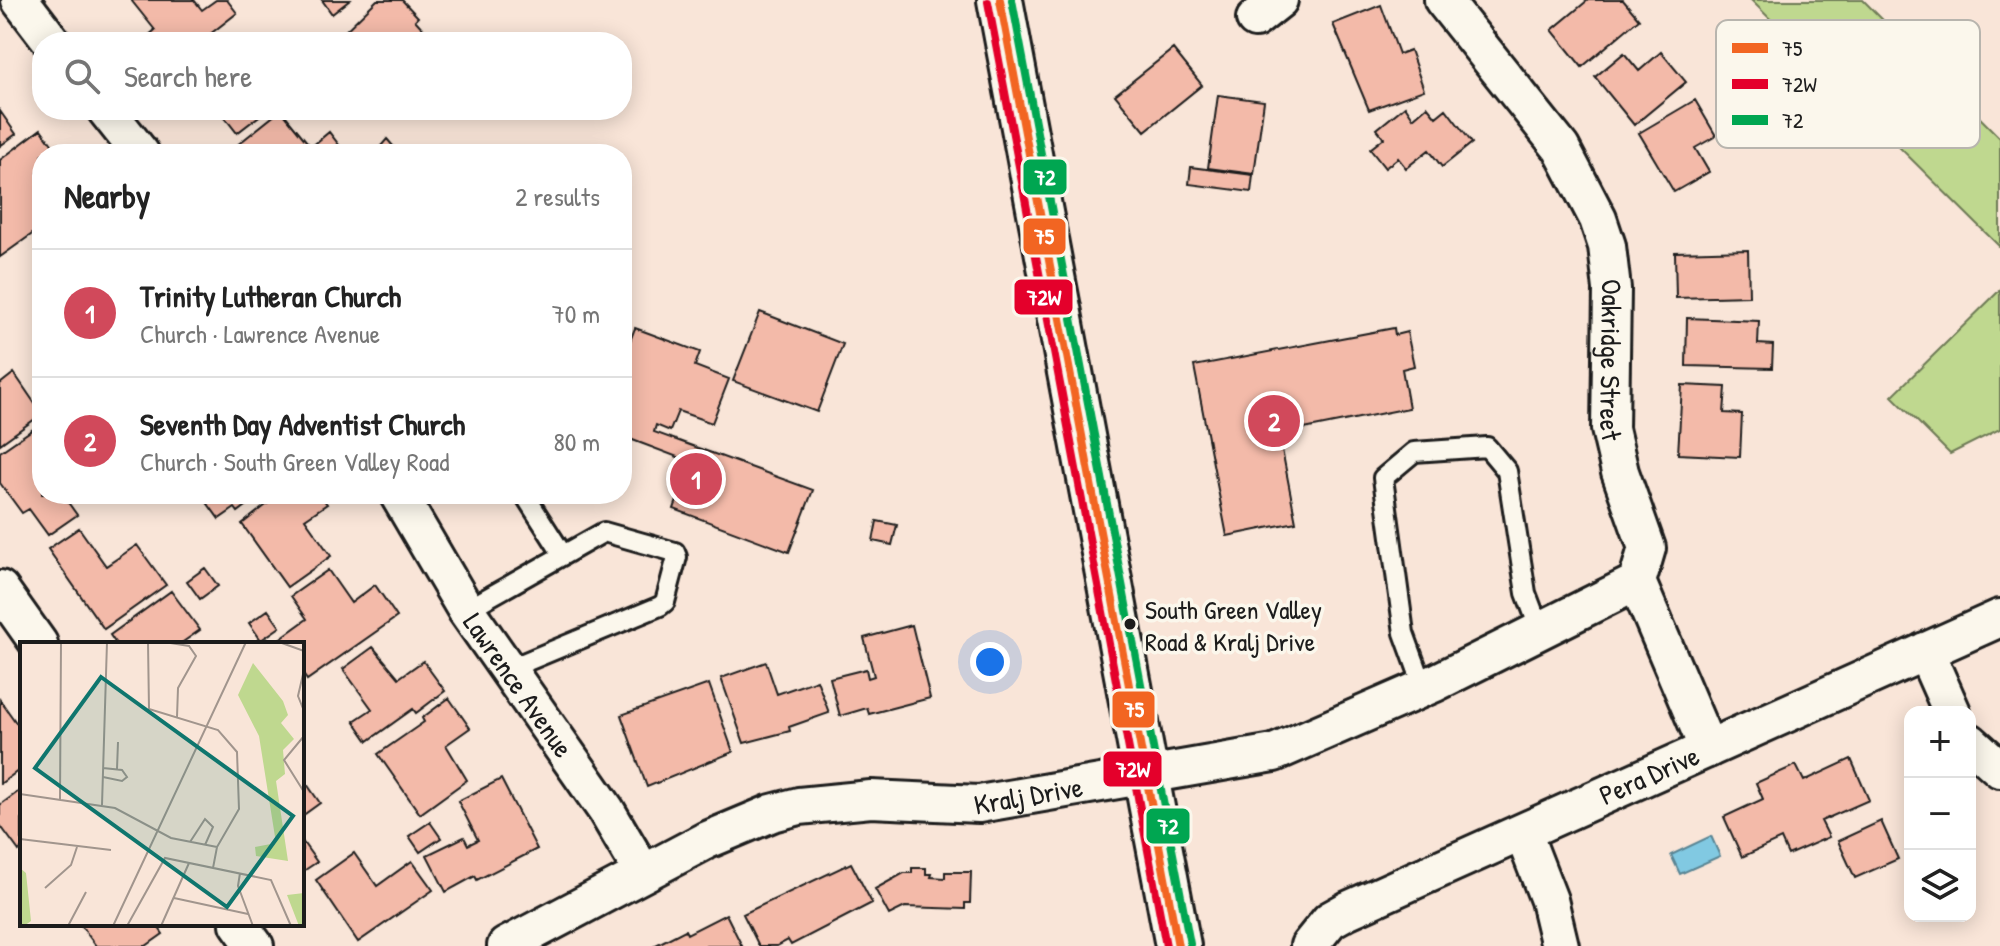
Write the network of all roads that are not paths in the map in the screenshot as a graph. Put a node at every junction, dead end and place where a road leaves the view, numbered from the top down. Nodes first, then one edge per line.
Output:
1 (20, 0) edge
2 (1000, 0) edge
3 (1443, 0) edge
4 (44, 32) edge
5 (114, 120) edge
6 (133, 144) edge
7 (404, 504) edge
8 (530, 504) edge
9 (563, 555) junction
10 (1637, 582) junction
11 (0, 589) edge
12 (466, 610) junction
13 (2000, 618) edge
14 (1540, 630) junction
15 (38, 642) edge
16 (1925, 651) junction
17 (506, 670) junction
18 (1424, 688) junction
19 (1949, 706) edge
20 (1976, 747) edge
21 (1708, 749) junction
22 (2000, 769) edge
23 (1146, 775) junction
24 (1523, 833) junction
25 (643, 873) junction
26 (240, 926) edge
27 (255, 946) edge
28 (506, 946) edge
29 (1178, 946) edge
30 (1309, 946) edge
31 (1560, 946) edge

1 - 4 street
2 - 23 main road
3 - 10 street, Oakridge Street
5 - 6 street
7 - 12 street, Lawrence Avenue
8 - 9 lane
9 - 12 lane
9 - 17 lane
10 - 14 street, Kralj Drive
10 - 21 street
11 - 15 street
12 - 17 street, Lawrence Avenue
13 - 16 street, Pera Drive
14 - 18 street, Kralj Drive
14 - 18 lane
16 - 19 street
16 - 21 street, Pera Drive
17 - 25 street, Lawrence Avenue
18 - 23 street, Kralj Drive
20 - 22 street
21 - 24 street, Pera Drive
23 - 25 street, Kralj Drive
23 - 29 main road
24 - 30 street, Pera Drive
24 - 31 street
25 - 28 street, Kralj Drive
26 - 27 street

